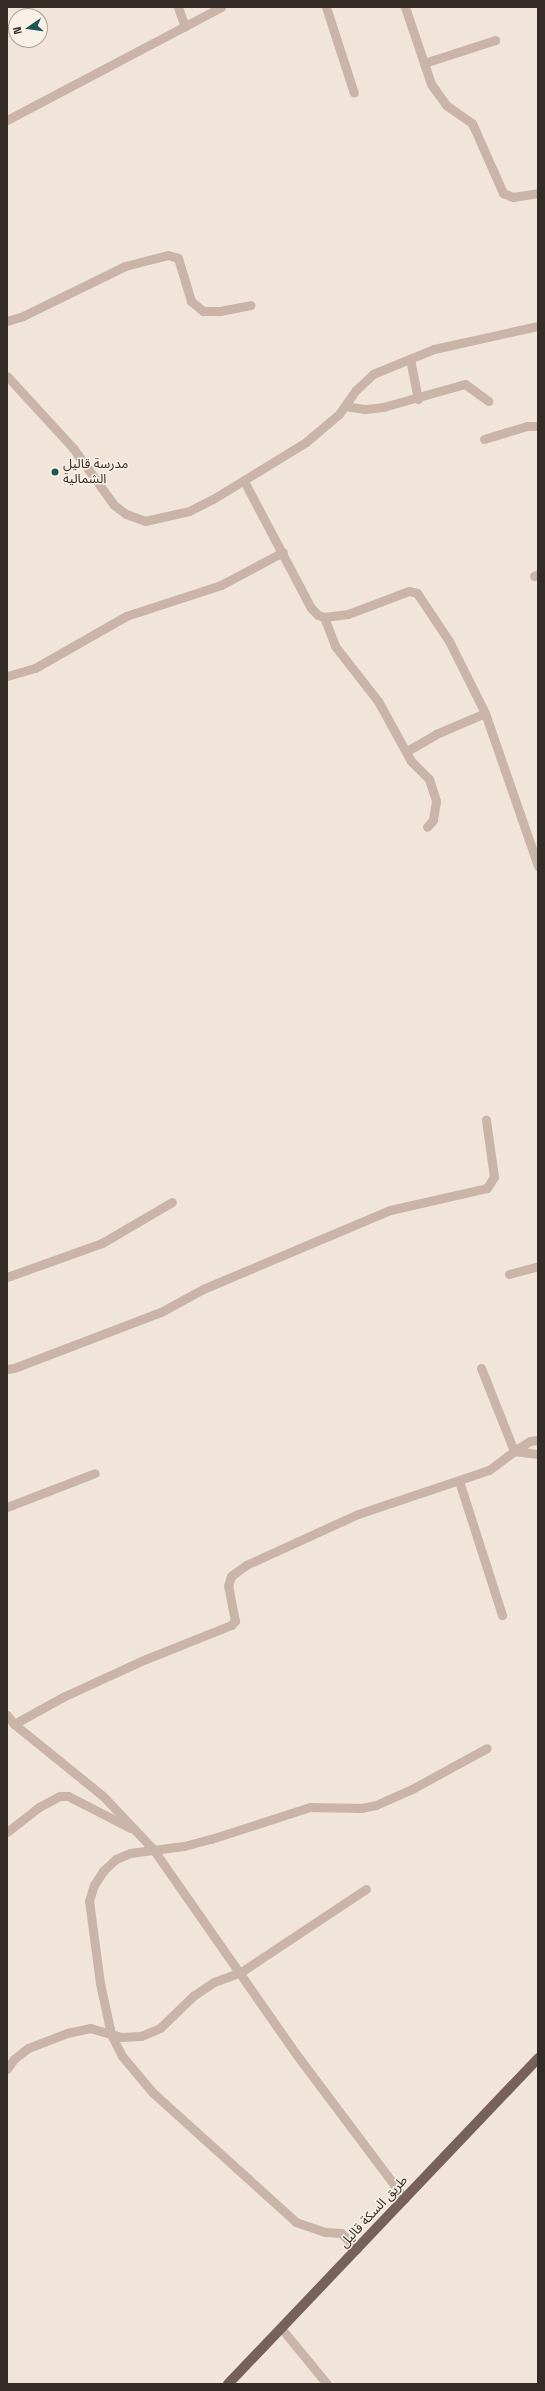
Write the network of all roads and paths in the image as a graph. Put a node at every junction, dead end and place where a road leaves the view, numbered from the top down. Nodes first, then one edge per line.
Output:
1 (178, 7) edge
2 (221, 7) edge
3 (326, 7) edge
4 (405, 7) edge
5 (185, 27) junction
6 (495, 40) dead end
7 (424, 63) junction
8 (354, 93) dead end
9 (7, 120) edge
10 (538, 193) edge
11 (250, 305) dead end
12 (7, 321) edge
13 (538, 326) edge
14 (410, 360) junction
15 (7, 376) edge
16 (418, 399) junction
17 (488, 401) dead end
18 (345, 406) junction
19 (538, 426) edge
20 (484, 439) dead end
21 (244, 480) junction
22 (283, 552) junction
23 (324, 617) junction
24 (7, 676) edge
25 (485, 713) junction
26 (407, 751) junction
27 (427, 827) dead end
28 (538, 865) edge
29 (486, 1120) dead end
30 (172, 1202) dead end
31 (538, 1266) edge
32 (509, 1274) dead end
33 (7, 1277) edge
34 (481, 1368) dead end
35 (7, 1369) edge
36 (538, 1440) edge
37 (514, 1450) junction
38 (538, 1454) edge
39 (95, 1473) dead end
40 (459, 1481) junction
41 (7, 1506) edge
42 (502, 1615) dead end
43 (7, 1715) edge
44 (14, 1724) junction
45 (487, 1748) dead end
46 (7, 1832) edge
47 (138, 1832) junction
48 (153, 1850) junction
49 (366, 1889) dead end
50 (241, 1972) junction
51 (111, 2034) junction
52 (538, 2058) edge
53 (7, 2069) edge
54 (405, 2199) junction
55 (357, 2249) junction
56 (281, 2328) junction
57 (228, 2384) edge
58 (327, 2384) edge

1 - 5 street
2 - 5 street
3 - 8 street
4 - 7 street
5 - 9 street
6 - 7 street
7 - 10 street
11 - 12 street
13 - 14 street
14 - 16 street
14 - 18 street
15 - 21 street
16 - 17 street
16 - 18 street
18 - 21 street
19 - 20 street
21 - 22 street
22 - 23 street
22 - 24 street
23 - 25 street
23 - 26 street
25 - 26 street
25 - 28 street
26 - 27 street
29 - 35 street
30 - 33 street
31 - 32 street
34 - 37 street
36 - 37 street
37 - 38 street
37 - 40 street
39 - 41 street
40 - 42 street
40 - 44 street
43 - 44 street
44 - 47 street
45 - 48 street
46 - 47 street
47 - 48 street
48 - 50 street
48 - 51 street
49 - 50 street
50 - 51 street
50 - 54 street
51 - 53 street
51 - 55 street
52 - 54 main road, طريق السكة قاليل
54 - 55 main road, طريق السكة قاليل
55 - 56 main road, طريق السكة قاليل
56 - 57 main road, طريق السكة قاليل
56 - 58 street

